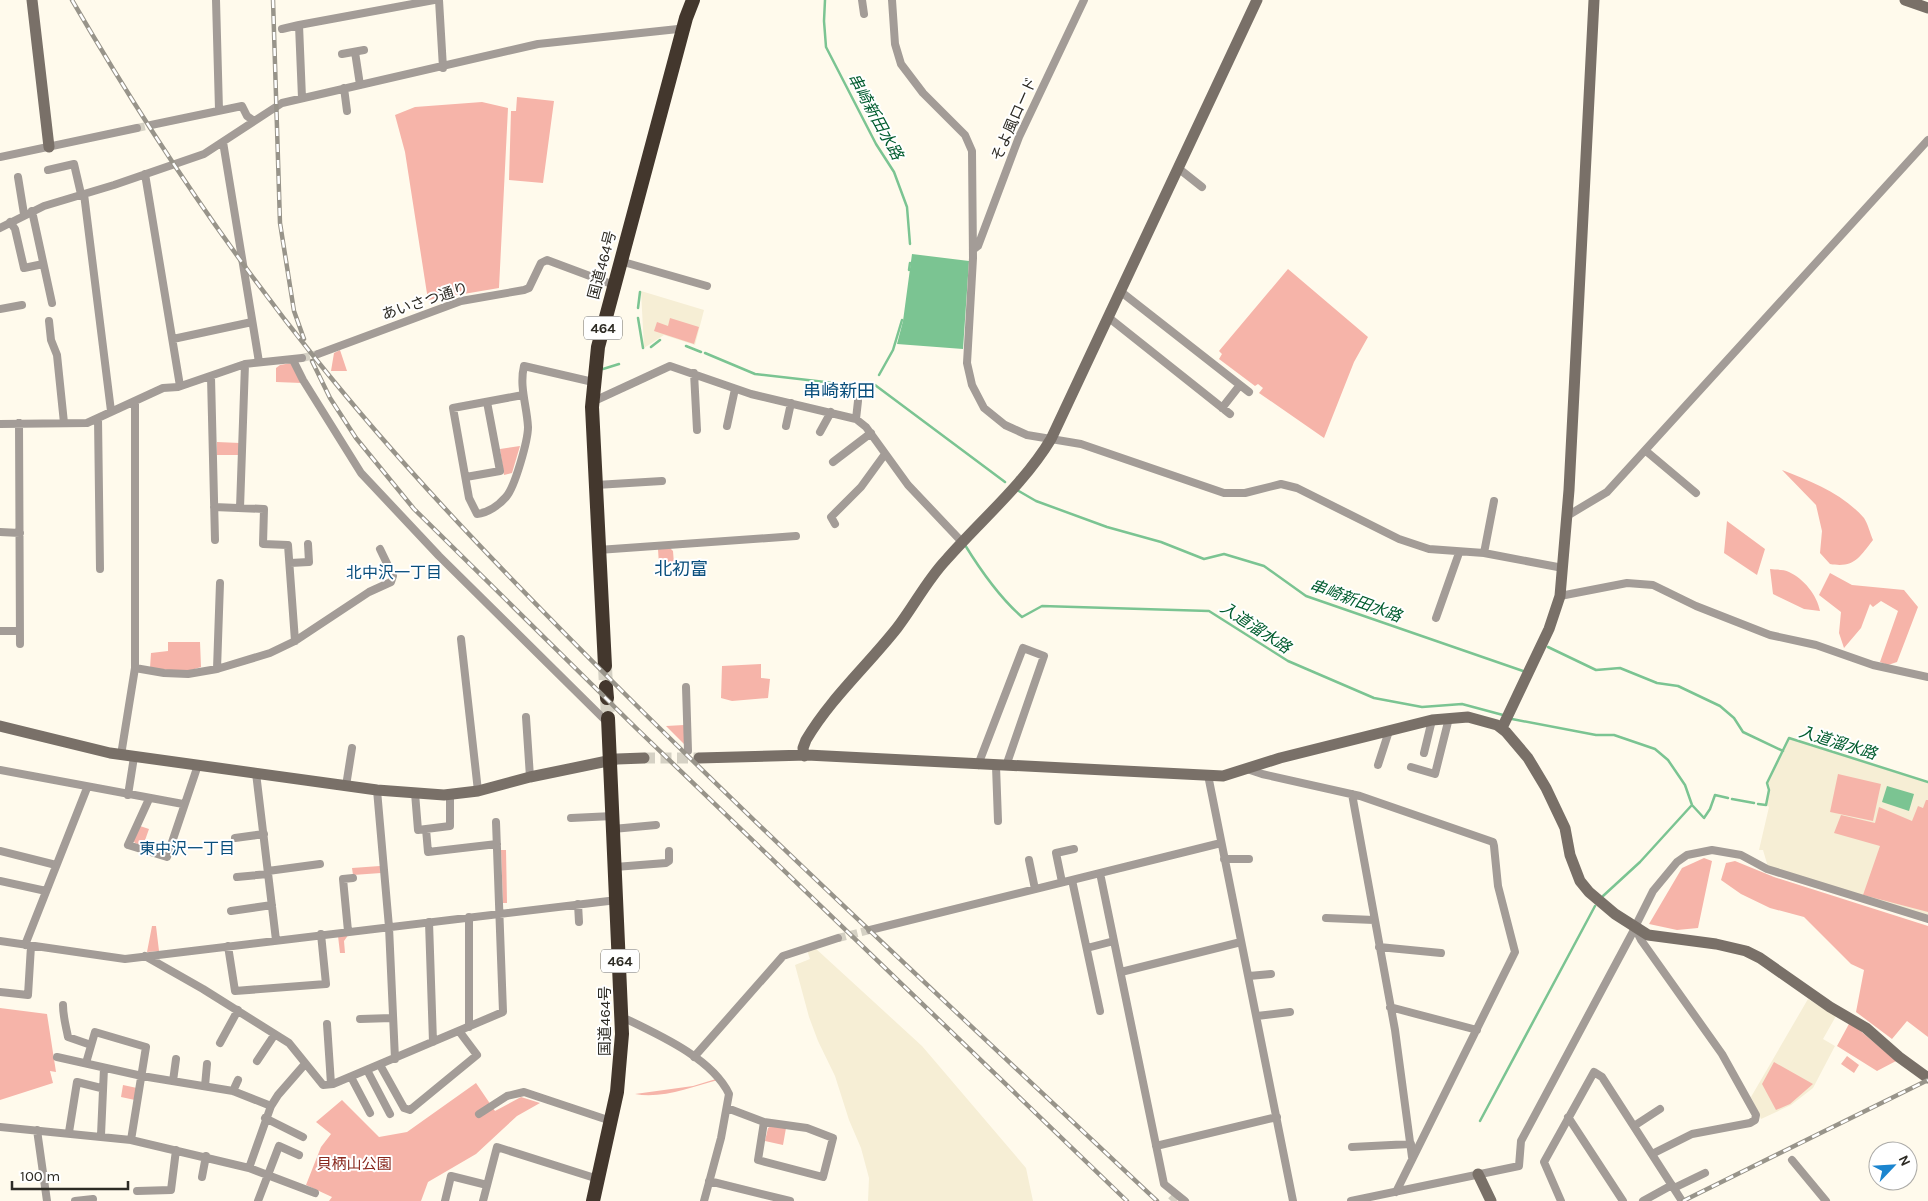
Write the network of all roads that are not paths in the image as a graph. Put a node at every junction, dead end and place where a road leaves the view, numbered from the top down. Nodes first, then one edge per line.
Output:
1 (32, 0) edge
2 (216, 0) edge
3 (434, 0) edge
4 (439, 0) edge
5 (693, 0) edge
6 (862, 0) edge
7 (892, 0) edge
8 (1084, 0) edge
9 (1257, 0) edge
10 (1594, 0) edge
11 (1905, 0) edge
12 (1928, 8) edge
13 (864, 14) dead end
14 (299, 25) junction
15 (282, 28) dead end
16 (682, 31) junction
17 (364, 50) dead end
18 (355, 52) junction
19 (342, 54) dead end
20 (443, 68) junction
21 (360, 85) junction
22 (344, 88) junction
23 (302, 98) junction
24 (219, 110) junction
25 (347, 110) dead end
26 (254, 121) junction
27 (151, 125) tunnel mouth
28 (137, 128) tunnel mouth
29 (1928, 140) edge
30 (223, 142) junction
31 (49, 147) junction
32 (0, 157) edge
33 (1178, 168) junction
34 (48, 170) dead end
35 (145, 174) junction
36 (18, 176) dead end
37 (1202, 187) dead end
38 (82, 194) junction
39 (28, 212) junction
40 (10, 222) junction
41 (0, 228) edge
42 (973, 250) junction
43 (620, 261) junction
44 (43, 264) junction
45 (614, 285) junction
46 (707, 286) dead end
47 (1120, 290) junction
48 (52, 303) dead end
49 (22, 305) dead end
50 (0, 309) edge
51 (1108, 317) junction
52 (48, 321) dead end
53 (252, 322) junction
54 (173, 339) junction
55 (318, 354) tunnel mouth
56 (302, 358) tunnel mouth
57 (293, 360) junction
58 (259, 362) junction
59 (246, 364) junction
60 (694, 373) junction
61 (211, 377) junction
62 (593, 382) junction
63 (1240, 385) junction
64 (180, 386) junction
65 (735, 389) junction
66 (1250, 392) dead end
67 (523, 395) junction
68 (135, 401) junction
69 (487, 402) junction
70 (592, 402) junction
71 (858, 402) dead end
72 (791, 404) junction
73 (1222, 408) junction
74 (111, 411) junction
75 (831, 412) junction
76 (1230, 414) dead end
77 (98, 418) junction
78 (856, 419) junction
79 (0, 423) edge
80 (19, 423) junction
81 (64, 423) junction
82 (727, 426) dead end
83 (786, 426) dead end
84 (697, 430) dead end
85 (820, 432) dead end
86 (871, 433) junction
87 (1051, 439) junction
88 (1646, 451) junction
89 (885, 454) junction
90 (833, 462) dead end
91 (466, 477) junction
92 (662, 481) dead end
93 (596, 485) junction
94 (1696, 493) dead end
95 (1494, 501) dead end
96 (214, 507) junction
97 (240, 508) junction
98 (1567, 516) junction
99 (835, 524) dead end
100 (0, 532) edge
101 (20, 533) junction
102 (796, 536) dead end
103 (214, 540) dead end
104 (962, 542) junction
105 (308, 544) dead end
106 (380, 549) dead end
107 (598, 550) junction
108 (1459, 553) junction
109 (1484, 553) junction
110 (290, 563) junction
111 (1563, 568) junction
112 (100, 569) dead end
113 (220, 583) dead end
114 (1560, 596) junction
115 (1436, 618) dead end
116 (19, 630) junction
117 (0, 631) edge
118 (461, 639) dead end
119 (294, 641) junction
120 (20, 644) dead end
121 (605, 666) tunnel mouth
122 (135, 668) junction
123 (217, 669) junction
124 (1928, 677) edge
125 (686, 687) dead end
126 (526, 717) dead end
127 (1449, 718) junction
128 (608, 720) joint
129 (1432, 720) junction
130 (0, 726) edge
131 (1502, 728) junction
132 (1389, 731) junction
133 (352, 748) dead end
134 (688, 751) dead end
135 (1424, 753) dead end
136 (121, 755) junction
137 (804, 756) junction
138 (134, 757) junction
139 (644, 758) tunnel mouth
140 (699, 758) tunnel mouth
141 (610, 761) junction
142 (198, 764) junction
143 (978, 765) junction
144 (1378, 765) dead end
145 (1001, 766) junction
146 (1411, 767) dead end
147 (1246, 768) junction
148 (0, 770) edge
149 (256, 773) junction
150 (1208, 775) junction
151 (530, 777) junction
152 (346, 786) junction
153 (87, 788) junction
154 (377, 790) junction
155 (478, 791) junction
156 (415, 793) junction
157 (1352, 794) junction
158 (128, 795) junction
159 (450, 795) junction
160 (149, 799) junction
161 (183, 804) junction
162 (571, 818) dead end
163 (998, 821) dead end
164 (496, 822) dead end
165 (613, 823) junction
166 (656, 825) dead end
167 (426, 829) junction
168 (264, 834) junction
169 (235, 838) dead end
170 (1221, 843) junction
171 (497, 844) junction
172 (1074, 848) dead end
173 (0, 851) edge
174 (669, 851) dead end
175 (1224, 859) junction
176 (1249, 859) dead end
177 (1029, 860) dead end
178 (320, 864) dead end
179 (56, 865) junction
180 (615, 867) junction
181 (268, 873) junction
182 (1100, 873) junction
183 (237, 877) dead end
184 (353, 878) dead end
185 (1072, 880) junction
186 (0, 881) edge
187 (1062, 882) junction
188 (1035, 889) junction
189 (46, 891) junction
190 (617, 900) junction
191 (578, 904) junction
192 (272, 906) junction
193 (231, 911) dead end
194 (499, 913) junction
195 (469, 917) junction
196 (1326, 918) dead end
197 (1928, 919) edge
198 (1374, 920) junction
199 (430, 922) junction
200 (579, 922) dead end
201 (389, 927) junction
202 (1635, 928) junction
203 (870, 930) tunnel mouth
204 (348, 931) junction
205 (321, 934) junction
206 (838, 938) tunnel mouth
207 (276, 940) junction
208 (0, 941) edge
209 (1114, 941) junction
210 (1241, 942) junction
211 (28, 945) junction
212 (228, 946) junction
213 (1379, 946) junction
214 (1087, 948) junction
215 (1441, 953) dead end
216 (145, 956) junction
217 (1121, 972) junction
218 (1271, 974) dead end
219 (1249, 976) junction
220 (0, 992) edge
221 (63, 1005) dead end
222 (1390, 1007) junction
223 (238, 1010) junction
224 (1100, 1012) dead end
225 (1290, 1012) dead end
226 (1257, 1016) junction
227 (622, 1017) junction
228 (392, 1018) junction
229 (360, 1019) dead end
230 (326, 1024) dead end
231 (469, 1027) junction
232 (1477, 1030) junction
233 (459, 1031) junction
234 (275, 1034) junction
235 (433, 1042) junction
236 (220, 1043) dead end
237 (91, 1045) junction
238 (57, 1057) dead end
239 (694, 1057) junction
240 (176, 1059) dead end
241 (395, 1059) junction
242 (256, 1060) dead end
243 (86, 1063) junction
244 (207, 1064) dead end
245 (305, 1064) junction
246 (380, 1065) junction
247 (104, 1068) junction
248 (366, 1070) junction
249 (1927, 1075) edge
250 (142, 1076) junction
251 (351, 1077) junction
252 (238, 1080) dead end
253 (173, 1081) junction
254 (330, 1084) junction
255 (205, 1086) junction
256 (102, 1088) junction
257 (233, 1091) junction
258 (271, 1106) junction
259 (727, 1108) junction
260 (1660, 1109) dead end
261 (370, 1113) dead end
262 (390, 1114) dead end
263 (478, 1114) dead end
264 (1277, 1117) junction
265 (1568, 1117) junction
266 (265, 1118) junction
267 (611, 1121) junction
268 (764, 1122) junction
269 (1634, 1126) junction
270 (0, 1127) edge
271 (37, 1130) junction
272 (70, 1132) junction
273 (101, 1135) junction
274 (303, 1136) dead end
275 (131, 1140) junction
276 (1410, 1144) junction
277 (1156, 1146) junction
278 (1352, 1147) dead end
279 (176, 1150) junction
280 (1652, 1154) junction
281 (299, 1155) dead end
282 (206, 1156) junction
283 (1412, 1157) junction
284 (1792, 1160) dead end
285 (249, 1168) junction
286 (268, 1173) junction
287 (1706, 1173) dead end
288 (1478, 1174) junction
289 (202, 1177) dead end
290 (598, 1179) junction
291 (709, 1181) junction
292 (487, 1185) junction
293 (1674, 1188) junction
294 (137, 1191) dead end
295 (1396, 1192) junction
296 (314, 1194) dead end
297 (92, 1199) dead end
298 (260, 1200) edge
299 (47, 1201) edge
300 (75, 1201) edge
301 (445, 1201) edge
302 (483, 1201) edge
303 (593, 1201) edge
304 (704, 1201) edge
305 (790, 1201) edge
306 (1185, 1201) edge
307 (1293, 1201) edge
308 (1351, 1201) edge
309 (1492, 1201) edge
310 (1561, 1201) edge
311 (1623, 1201) edge
312 (1643, 1201) edge
313 (1682, 1201) edge
314 (1826, 1201) edge

1 - 31 street
2 - 24 street
3 - 14 street
4 - 20 street
5 - 16 highway, 国道464号 / 464
6 - 13 street
7 - 42 street
8 - 42 street, そよ風ロード
9 - 33 street
10 - 98 street
11 - 12 street
14 - 15 street
14 - 23 street
16 - 20 street
16 - 43 highway, 国道464号 / 464
17 - 18 street
18 - 19 street
18 - 21 street
20 - 21 street
21 - 22 street
22 - 23 street
22 - 25 street
23 - 26 street
24 - 26 street
24 - 27 street
26 - 30 street
28 - 31 street
29 - 88 street
30 - 35 street
30 - 53 street
31 - 32 street
33 - 37 street
33 - 47 street
34 - 38 street
35 - 38 street
35 - 54 street
36 - 39 street
38 - 39 street
38 - 74 street
39 - 40 street
39 - 44 street
40 - 41 street
40 - 44 street
42 - 87 street
43 - 45 highway, 国道464号 / 464
43 - 46 street
44 - 48 street
45 - 55 street, あいさつ通り
45 - 62 highway, 国道464号 / 464
47 - 51 street
47 - 63 street
49 - 50 street
51 - 73 street
51 - 87 street
52 - 81 street
53 - 54 street
53 - 58 street
54 - 64 street
56 - 57 street
57 - 58 street
57 - 128 street
58 - 59 street
59 - 61 street
59 - 97 street
60 - 65 street
60 - 70 street
60 - 84 street
61 - 64 street
61 - 96 street
62 - 67 street
62 - 70 highway, 国道464号 / 464
63 - 66 street
63 - 73 street
64 - 68 street
65 - 72 street
65 - 82 street
67 - 69 street
67 - 91 street
68 - 74 street
68 - 122 street
69 - 91 street
69 - 91 street
70 - 93 highway, 国道464号 / 464
71 - 78 street
72 - 75 street
72 - 83 street
73 - 76 street
74 - 77 street
75 - 78 street
75 - 85 street
77 - 81 street
77 - 112 street
78 - 86 street
79 - 80 street
80 - 81 street
80 - 101 street
86 - 89 street
86 - 90 street
87 - 104 street
87 - 108 street
88 - 94 street
88 - 98 street
89 - 99 street
89 - 104 street
92 - 93 street
93 - 107 highway, 国道464号 / 464
95 - 109 street
96 - 97 street
96 - 103 street
97 - 110 street
98 - 111 street
100 - 101 street
101 - 116 street
102 - 107 street
104 - 137 street
105 - 110 street
106 - 119 street
107 - 121 highway, 国道464号 / 464
108 - 109 street
108 - 115 street
109 - 111 street
110 - 119 street
111 - 114 street
113 - 123 street
114 - 124 street
114 - 131 street
116 - 117 street
116 - 120 street
118 - 155 street
119 - 123 street
122 - 123 street
122 - 136 street
125 - 134 street
126 - 151 street
127 - 129 street
127 - 131 street
127 - 146 street
128 - 141 highway, 国道464号 / 464
129 - 132 street
129 - 135 street
130 - 136 street
131 - 202 street
132 - 144 street
132 - 147 street
133 - 152 street
136 - 138 street
137 - 140 street
137 - 143 street
138 - 142 street
138 - 158 street
139 - 141 street
141 - 151 street
141 - 165 highway, 国道464号 / 464
142 - 149 street
142 - 161 street
143 - 145 street
143 - 145 street
145 - 150 street
145 - 163 street
147 - 150 street
147 - 157 street
148 - 153 street
149 - 152 street
149 - 168 street
150 - 170 street
151 - 155 street
152 - 154 street
153 - 158 street
153 - 179 street
154 - 156 street
154 - 201 street
155 - 159 street
156 - 159 street
156 - 167 street
157 - 198 street
157 - 232 street
158 - 160 street
159 - 167 street
160 - 161 street
160 - 161 street
162 - 165 street
164 - 171 street
165 - 166 street
165 - 180 highway, 国道464号 / 464
167 - 171 street
168 - 169 street
168 - 181 street
170 - 175 street
170 - 182 street
171 - 194 street
172 - 187 street
173 - 179 street
174 - 180 street
175 - 176 street
175 - 210 street
177 - 188 street
178 - 181 street
179 - 189 street
180 - 190 highway, 国道464号 / 464
181 - 183 street
181 - 192 street
182 - 185 street
182 - 209 street
184 - 204 street
185 - 187 street
185 - 214 street
186 - 189 street
187 - 188 street
188 - 203 street
189 - 211 street
190 - 191 street
190 - 227 highway, 国道464号 / 464
191 - 194 street
191 - 200 street
192 - 193 street
192 - 207 street
194 - 195 street
194 - 231 street
195 - 199 street
195 - 231 street
196 - 198 street
197 - 202 street
198 - 213 street
199 - 201 street
199 - 235 street
201 - 204 street
201 - 228 street
202 - 249 street
202 - 280 street
202 - 288 street
204 - 205 street
205 - 207 street
205 - 212 street
206 - 239 street
207 - 212 street
208 - 211 street
209 - 214 street
209 - 217 street
210 - 217 street
210 - 219 street
211 - 216 street
211 - 220 street
212 - 216 street
213 - 215 street
213 - 222 street
214 - 224 street
216 - 223 street
217 - 277 street
218 - 219 street
219 - 226 street
221 - 237 street
222 - 232 street
222 - 276 street
223 - 234 street
223 - 236 street
225 - 226 street
226 - 264 street
227 - 239 street
227 - 267 highway, 国道464号 / 464
228 - 229 street
228 - 241 street
230 - 254 street
231 - 233 street
232 - 283 street
233 - 235 street
233 - 246 street
234 - 242 street
234 - 245 street
235 - 241 street
237 - 243 street
237 - 250 street
238 - 243 street
239 - 259 street
240 - 253 street
241 - 246 street
243 - 247 street
244 - 255 street
245 - 254 street
245 - 258 street
246 - 248 street
247 - 250 street
247 - 256 street
248 - 251 street
248 - 262 street
250 - 253 street
250 - 275 street
251 - 254 street
251 - 261 street
252 - 257 street
253 - 255 street
255 - 257 street
256 - 272 street
256 - 273 street
257 - 258 street
258 - 266 street
259 - 268 street
259 - 291 street
260 - 269 street
263 - 267 street
264 - 277 street
264 - 307 street
265 - 269 street
265 - 310 street
265 - 311 street
266 - 274 street
266 - 285 street
267 - 290 highway, 国道464号 / 464
268 - 268 street
269 - 280 street
270 - 271 street
271 - 272 street
271 - 299 street
272 - 273 street
273 - 275 street
275 - 279 street
276 - 278 street
276 - 283 street
277 - 306 street
279 - 282 street
279 - 294 street
280 - 293 street
281 - 286 street
282 - 285 street
282 - 289 street
283 - 295 street
284 - 314 street
285 - 286 street
286 - 296 street
286 - 298 street
287 - 293 street
288 - 295 street
288 - 309 street
290 - 292 street
290 - 303 highway, 国道464号 / 464
291 - 304 street
291 - 305 street
292 - 301 street
292 - 302 street
293 - 312 street
293 - 313 street
295 - 308 street
297 - 300 street

